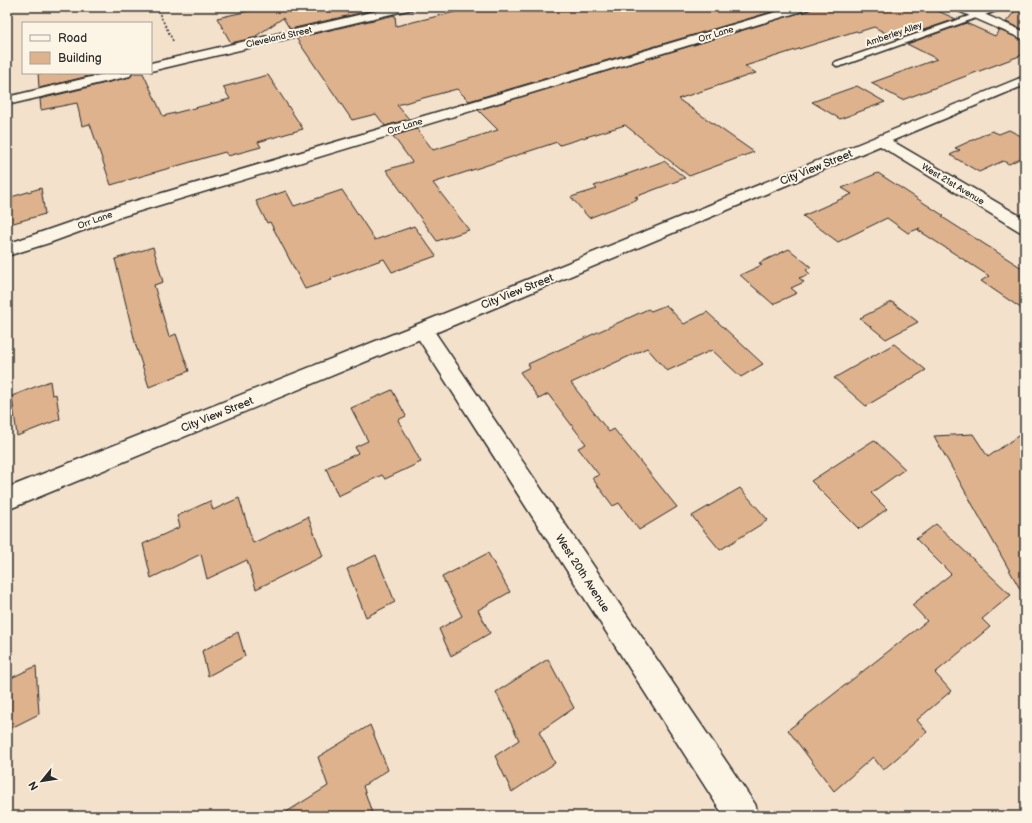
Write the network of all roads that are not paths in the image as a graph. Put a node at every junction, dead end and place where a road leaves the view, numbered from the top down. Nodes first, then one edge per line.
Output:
1 (408, 7) edge
2 (805, 7) edge
3 (958, 7) edge
4 (1003, 7) edge
5 (367, 11) edge
6 (977, 16) junction
7 (1025, 36) edge
8 (838, 64) dead end
9 (152, 67) edge
10 (121, 74) edge
11 (1025, 80) edge
12 (7, 101) edge
13 (882, 140) junction
14 (1025, 228) edge
15 (7, 250) edge
16 (423, 330) junction
17 (7, 499) edge
18 (743, 816) edge

1 - 5 street, Cleveland Street
2 - 15 street, Orr Lane
3 - 6 street
4 - 6 lane, Amberley Alley
5 - 9 street, Cleveland Street
6 - 7 street
6 - 8 lane, Amberley Alley
10 - 12 street
11 - 13 street, City View Street
13 - 14 street, West 21st Avenue
13 - 16 street, City View Street
16 - 17 street, City View Street
16 - 18 street, West 20th Avenue

